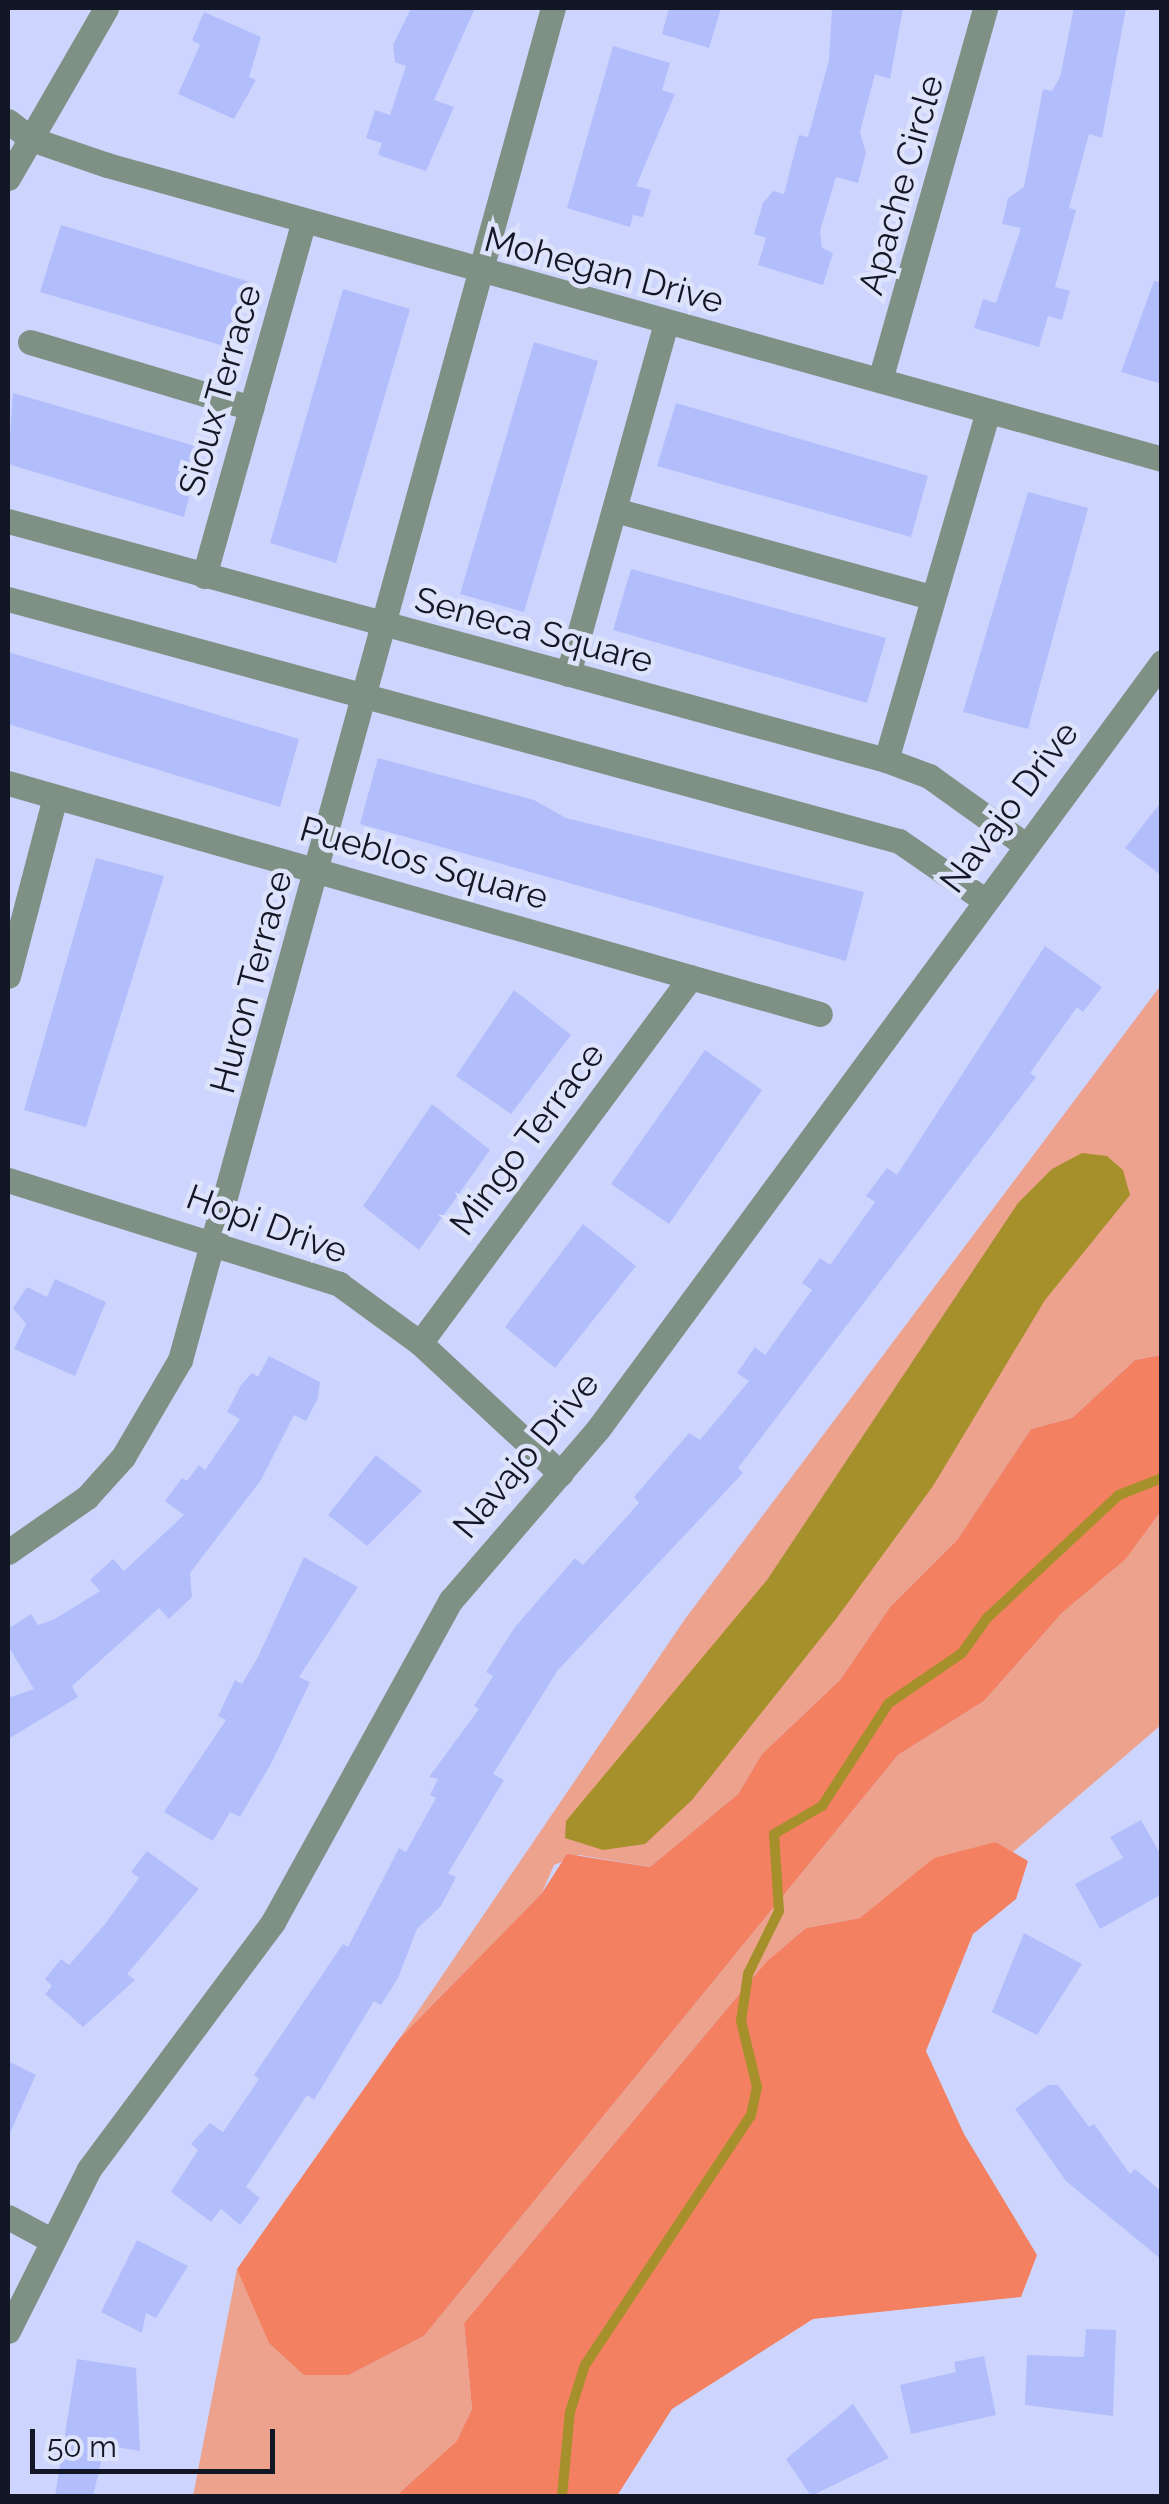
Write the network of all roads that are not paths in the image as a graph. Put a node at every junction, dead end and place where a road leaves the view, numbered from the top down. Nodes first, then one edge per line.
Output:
1 (106, 8) edge
2 (553, 8) edge
3 (985, 8) edge
4 (8, 121) edge
5 (31, 139) junction
6 (8, 178) edge
7 (303, 223) junction
8 (483, 274) junction
9 (666, 324) junction
10 (30, 342) dead end
11 (880, 380) junction
12 (251, 408) junction
13 (987, 414) junction
14 (1162, 459) edge
15 (615, 510) junction
16 (8, 521) edge
17 (204, 576) junction
18 (931, 597) junction
19 (8, 599) edge
20 (385, 627) junction
21 (1162, 662) edge
22 (568, 674) junction
23 (366, 697) junction
24 (886, 760) junction
25 (8, 783) edge
26 (55, 797) junction
27 (1024, 844) junction
28 (318, 868) junction
29 (984, 899) junction
30 (8, 976) edge
31 (691, 978) junction
32 (820, 1014) dead end
33 (8, 1180) edge
34 (217, 1239) junction
35 (420, 1343) junction
36 (561, 1474) junction
37 (8, 1552) edge
38 (8, 2218) edge
39 (49, 2238) junction
40 (8, 2332) edge

1 - 5 street
2 - 8 street, Huron Terrace
3 - 11 street, Apache Circle
4 - 5 street
5 - 6 street
5 - 7 street, Mohegan Drive
7 - 8 street, Mohegan Drive
7 - 12 street, Sioux Terrace
8 - 9 street, Mohegan Drive
8 - 20 street, Huron Terrace
9 - 11 street, Mohegan Drive
9 - 15 street
10 - 12 street
11 - 13 street, Mohegan Drive
12 - 17 street, Sioux Terrace
13 - 14 street, Mohegan Drive
13 - 18 street
15 - 18 street
15 - 22 street
16 - 17 street, Seneca Square
17 - 20 street, Seneca Square
18 - 24 street
19 - 23 street
20 - 22 street, Seneca Square
20 - 23 street, Huron Terrace
21 - 27 street, Navajo Drive
22 - 24 street, Seneca Square
23 - 28 street, Huron Terrace
23 - 29 street
24 - 27 street, Seneca Square
25 - 26 street, Pueblos Square
26 - 28 street, Pueblos Square
26 - 30 street
27 - 29 street, Navajo Drive
28 - 31 street, Pueblos Square
28 - 34 street, Huron Terrace
29 - 36 street, Navajo Drive
31 - 32 street, Pueblos Square
31 - 35 street, Mingo Terrace
33 - 34 street, Hopi Drive
34 - 35 street, Hopi Drive
34 - 37 street, Huron Terrace
35 - 36 street, Hopi Drive
36 - 39 street, Navajo Drive
38 - 39 street
39 - 40 street, Navajo Drive

